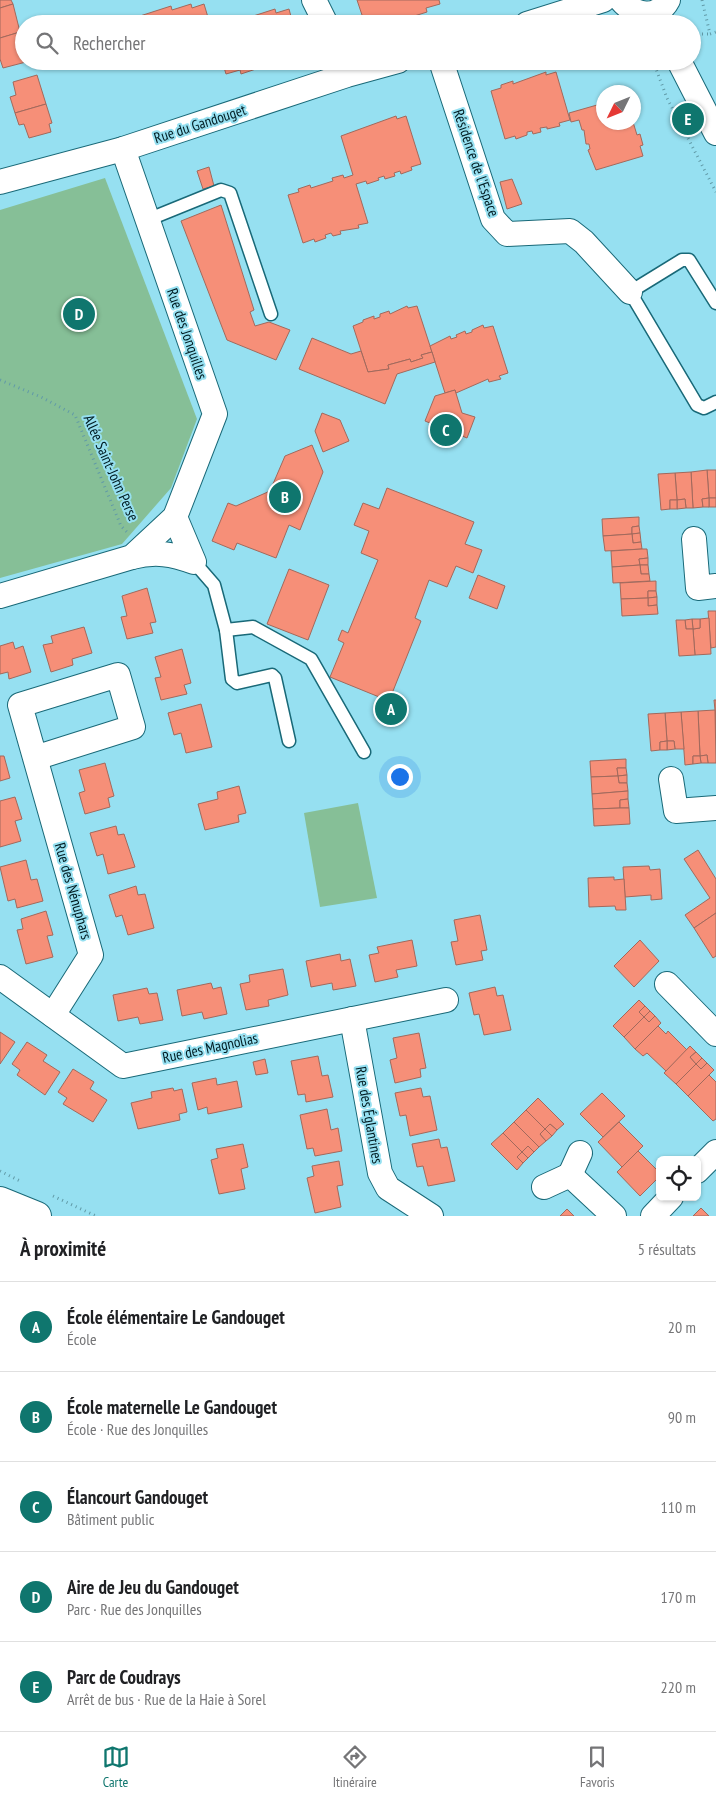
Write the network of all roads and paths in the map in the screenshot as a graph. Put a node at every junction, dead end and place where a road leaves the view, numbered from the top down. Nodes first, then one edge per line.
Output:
1 (314, 0) edge
2 (604, 0) edge
3 (621, 0) edge
4 (702, 0) edge
5 (661, 12) edge
6 (322, 15) edge
7 (555, 15) edge
8 (716, 32) edge
9 (701, 34) edge
10 (710, 34) junction
11 (339, 70) edge
12 (444, 70) edge
13 (656, 70) edge
14 (684, 70) edge
15 (716, 133) edge
16 (122, 149) junction
17 (0, 182) edge
18 (716, 192) edge
19 (148, 220) junction
20 (630, 292) junction
21 (716, 303) edge
22 (271, 314) dead end
23 (0, 380) edge
24 (716, 402) edge
25 (175, 517) junction
26 (694, 539) dead end
27 (137, 552) junction
28 (194, 562) junction
29 (716, 586) edge
30 (0, 596) edge
31 (226, 630) junction
32 (289, 741) dead end
33 (364, 752) dead end
34 (35, 758) junction
35 (672, 779) dead end
36 (716, 808) edge
37 (0, 977) edge
38 (667, 984) dead end
39 (446, 1000) dead end
40 (53, 1015) junction
41 (352, 1019) junction
42 (716, 1034) edge
43 (716, 1152) edge
44 (580, 1154) dead end
45 (701, 1167) edge
46 (570, 1175) junction
47 (544, 1187) dead end
48 (0, 1201) edge
49 (667, 1201) edge
50 (38, 1216) edge
51 (431, 1216) edge
52 (614, 1216) edge
53 (653, 1216) edge

1 - 6 street
2 - 7 street
3 - 5 street
4 - 10 path
8 - 10 path
9 - 10 path
11 - 16 street, Rue du Gandouget
12 - 20 street, Résidence de l'Espace
13 - 18 path
14 - 15 street
16 - 17 street, Rue du Gandouget
16 - 19 street, Rue des Jonquilles
19 - 22 lane
19 - 25 street, Rue des Jonquilles
20 - 21 lane
20 - 24 lane
23 - 27 path, Allée Saint-John Perse
25 - 27 street, Rue des Jonquilles
25 - 28 street
26 - 29 street
27 - 28 street, Rue des Jonquilles
27 - 30 street, Rue des Jonquilles
28 - 31 lane
31 - 32 lane
31 - 33 lane
34 - 34 street, Rue des Nénuphars
34 - 40 street, Rue des Nénuphars
35 - 36 street
37 - 40 street, Rue des Magnolias
38 - 42 street
39 - 41 street, Rue des Magnolias
40 - 41 street, Rue des Magnolias
41 - 51 street, Rue des Églantines
43 - 45 street
44 - 46 street
46 - 47 street
46 - 52 street
48 - 50 street
49 - 53 street

